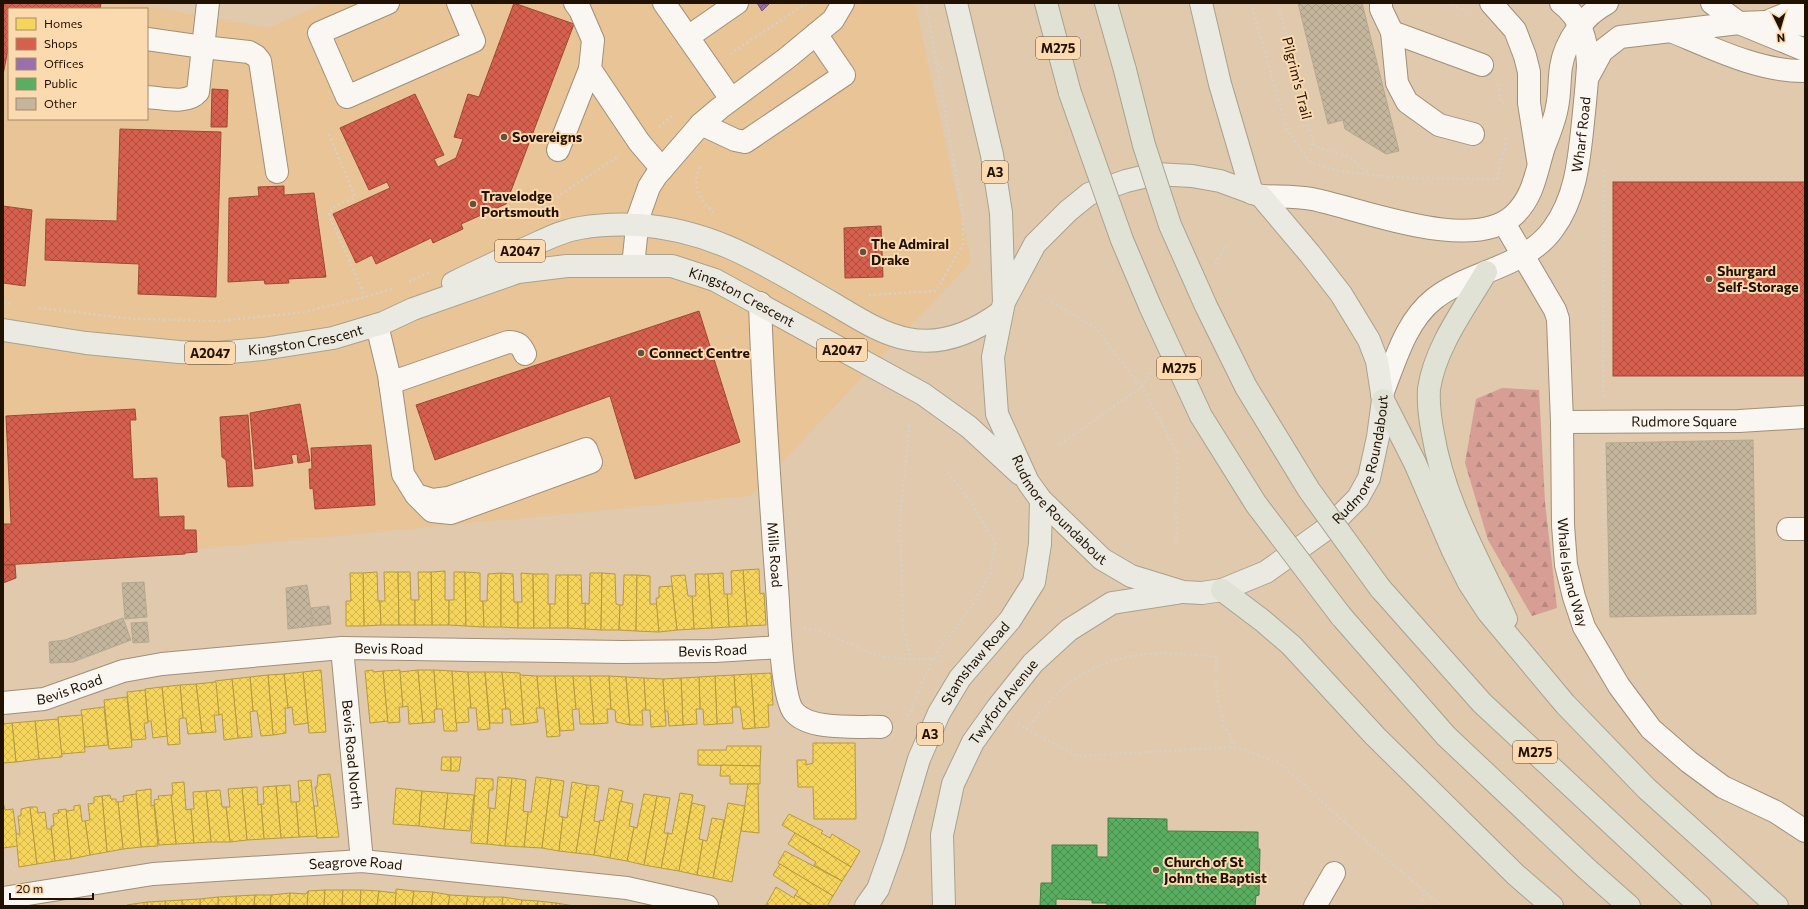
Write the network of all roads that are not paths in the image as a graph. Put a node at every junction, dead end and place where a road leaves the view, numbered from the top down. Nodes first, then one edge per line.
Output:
1 (208, 3) edge
2 (388, 3) edge
3 (458, 3) edge
4 (575, 3) edge
5 (664, 3) edge
6 (737, 3) edge
7 (843, 3) edge
8 (956, 3) edge
9 (1046, 3) edge
10 (1106, 3) edge
11 (1201, 3) edge
12 (1381, 3) edge
13 (1491, 3) edge
14 (1561, 3) edge
15 (1607, 3) edge
16 (1712, 3) edge
17 (1805, 6) edge
18 (1766, 22) junction
19 (1739, 23) junction
20 (1581, 25) junction
21 (1805, 25) edge
22 (1669, 30) junction
23 (1392, 32) junction
24 (816, 34) junction
25 (688, 37) junction
26 (148, 39) edge
27 (203, 47) junction
28 (1805, 50) edge
29 (1482, 65) dead end
30 (590, 69) junction
31 (1805, 71) edge
32 (1588, 77) junction
33 (148, 97) edge
34 (731, 99) junction
35 (702, 124) junction
36 (1473, 134) dead end
37 (558, 150) dead end
38 (1538, 165) junction
39 (662, 169) junction
40 (277, 172) dead end
41 (1256, 195) junction
42 (1504, 223) junction
43 (637, 225) junction
44 (1522, 255) junction
45 (633, 266) junction
46 (1486, 272) junction
47 (760, 304) junction
48 (1003, 307) junction
49 (413, 309) junction
50 (377, 324) junction
51 (3, 330) edge
52 (525, 354) dead end
53 (390, 383) junction
54 (1382, 397) junction
55 (1805, 417) edge
56 (1562, 422) junction
57 (1028, 482) junction
58 (416, 494) junction
59 (1041, 500) junction
60 (1222, 590) junction
61 (1182, 592) junction
62 (781, 647) junction
63 (342, 648) junction
64 (1522, 653) junction
65 (3, 703) edge
66 (881, 727) dead end
67 (1805, 831) edge
68 (362, 861) junction
69 (1334, 873) dead end
70 (3, 898) edge
71 (707, 906) edge
72 (866, 906) edge
73 (944, 906) edge
74 (1315, 906) edge
75 (1552, 906) edge
76 (1629, 906) edge
77 (1700, 906) edge
78 (1777, 906) edge

1 - 27 street
2 - 3 street
4 - 30 street
5 - 25 street
6 - 25 street
7 - 24 street
8 - 48 main road, A3
9 - 76 highway, M275, bridge
10 - 77 highway, M275, bridge
11 - 41 main road
12 - 23 street
13 - 38 street
14 - 20 street, Wharf Road
15 - 20 street
16 - 19 street
17 - 18 street
18 - 19 street
18 - 21 street
19 - 22 street
19 - 28 street
20 - 32 street, Wharf Road
20 - 38 street
22 - 31 street
22 - 32 street
23 - 29 street
23 - 36 street
24 - 34 street
24 - 35 street
25 - 34 street
26 - 27 street
27 - 33 street
27 - 40 street
30 - 37 street
30 - 39 street
32 - 44 street, Wharf Road
34 - 35 street
35 - 39 street
38 - 42 street
39 - 43 street
41 - 42 street
41 - 48 main road, Rudmore Roundabout
41 - 54 main road, Rudmore Roundabout
42 - 44 street, Whale Island Way
43 - 45 street
43 - 48 main road, Kingston Crescent / A2047
43 - 49 main road, Kingston Crescent / A2047
44 - 46 street, Wharf Road
44 - 56 street, Whale Island Way
45 - 47 main road, Kingston Crescent / A2047
45 - 49 main road, Kingston Crescent / A2047
46 - 54 street, Wharf Road
46 - 64 highway
47 - 57 main road, Kingston Crescent / A2047
47 - 62 street, Mills Road
48 - 57 main road, Rudmore Roundabout
49 - 50 main road, Kingston Crescent / A2047
50 - 51 main road, Kingston Crescent / A2047
50 - 53 street
52 - 53 street
53 - 58 street
54 - 60 main road, Rudmore Roundabout
54 - 64 highway
55 - 56 street, Rudmore Square
56 - 67 street, Whale Island Way
57 - 59 main road, Rudmore Roundabout
58 - 58 street
59 - 61 main road, Rudmore Roundabout
59 - 72 main road, Stamshaw Road / A3
60 - 61 main road, Rudmore Roundabout
60 - 75 highway
61 - 73 main road, Twyford Avenue
62 - 63 street, Bevis Road
62 - 66 street, Mills Road
63 - 65 street, Bevis Road
63 - 68 street, Bevis Road North
64 - 78 highway
68 - 70 street, Seagrove Road
68 - 71 street, Seagrove Road
69 - 74 street

